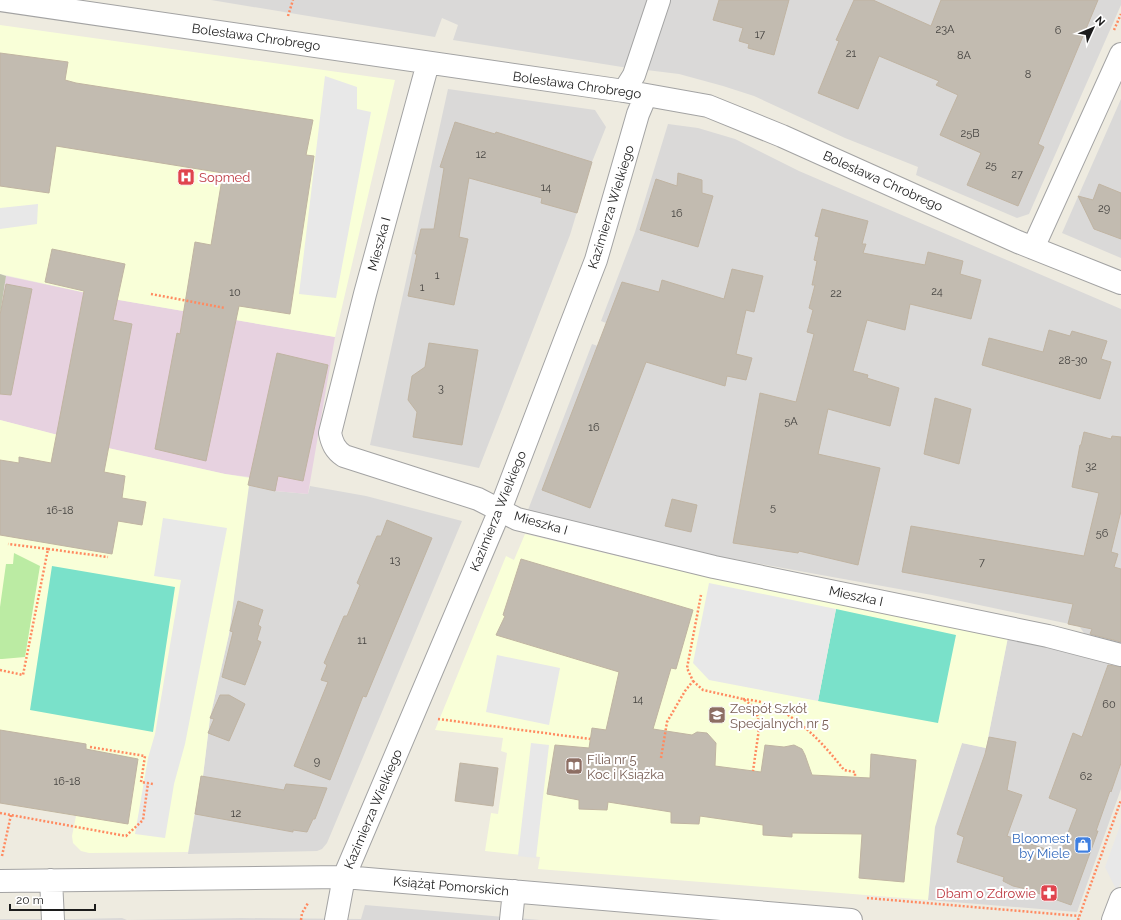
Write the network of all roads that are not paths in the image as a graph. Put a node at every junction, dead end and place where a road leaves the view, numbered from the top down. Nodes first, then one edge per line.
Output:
1 (0, 0) edge
2 (658, 0) edge
3 (1121, 54) edge
4 (428, 63) junction
5 (624, 91) junction
6 (646, 95) junction
7 (1033, 248) junction
8 (1121, 283) edge
9 (500, 510) junction
10 (1121, 655) edge
11 (344, 877) junction
12 (51, 880) junction
13 (0, 881) edge
14 (514, 891) junction
15 (1121, 899) edge
16 (53, 920) edge
17 (336, 920) edge
18 (511, 920) edge
19 (851, 920) edge
20 (1114, 920) edge

1 - 4 street, Bolesława Chrobrego
2 - 5 street
3 - 7 street
4 - 5 street, Bolesława Chrobrego
4 - 9 street, Mieszka I
5 - 6 street, Bolesława Chrobrego
6 - 7 street, Bolesława Chrobrego
6 - 9 street, Kazimierza Wielkiego
7 - 8 street, Bolesława Chrobrego
9 - 10 street, Mieszka I
9 - 11 street, Kazimierza Wielkiego
11 - 12 street, Książąt Pomorskich
11 - 14 street, Książąt Pomorskich
11 - 17 street, Kazimierza Wielkiego
12 - 13 street, Książąt Pomorskich
12 - 16 street
14 - 18 street
14 - 19 street, Książąt Pomorskich
15 - 20 street

